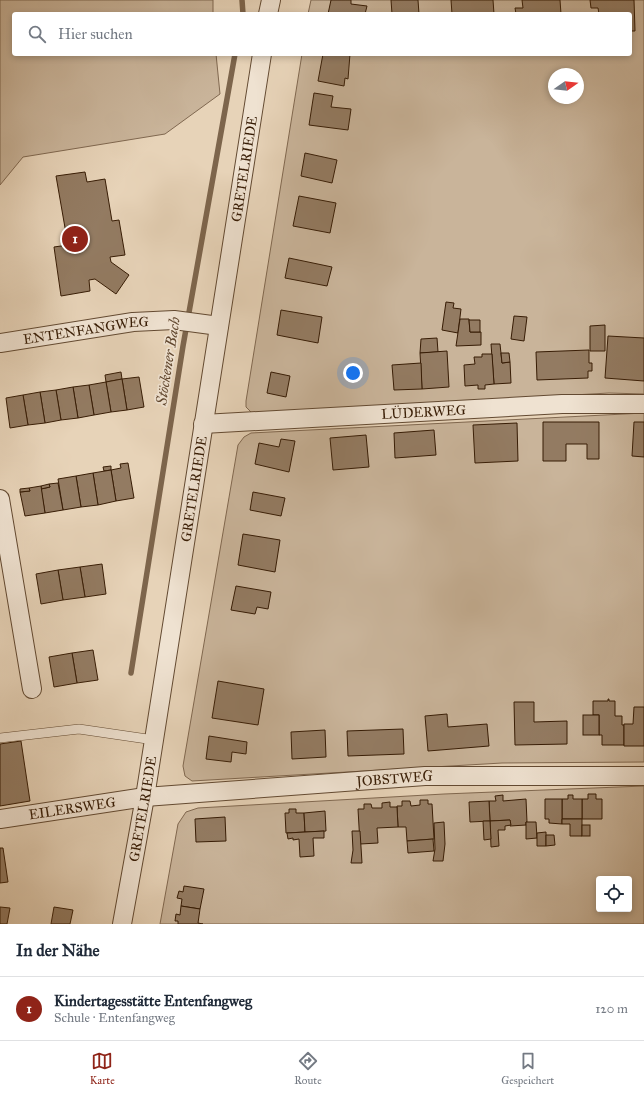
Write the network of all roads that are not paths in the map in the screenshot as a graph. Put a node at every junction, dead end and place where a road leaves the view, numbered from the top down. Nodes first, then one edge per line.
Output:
1 (271, 0) edge
2 (268, 12) edge
3 (262, 56) edge
4 (214, 326) junction
5 (0, 343) edge
6 (644, 404) edge
7 (203, 424) junction
8 (0, 499) edge
9 (32, 689) dead end
10 (0, 738) edge
11 (154, 740) junction
12 (644, 776) edge
13 (145, 797) junction
14 (0, 819) edge
15 (122, 924) edge

1 - 2 street
3 - 4 street, GRETELRIEDE
4 - 5 street, ENTENFANGWEG
4 - 7 street, GRETELRIEDE
6 - 7 street, LÜDERWEG
7 - 11 street, GRETELRIEDE
8 - 9 street
10 - 11 lane
11 - 13 street, GRETELRIEDE
12 - 13 street, JOBSTWEG
13 - 14 street, EILERSWEG
13 - 15 street, GRETELRIEDE

